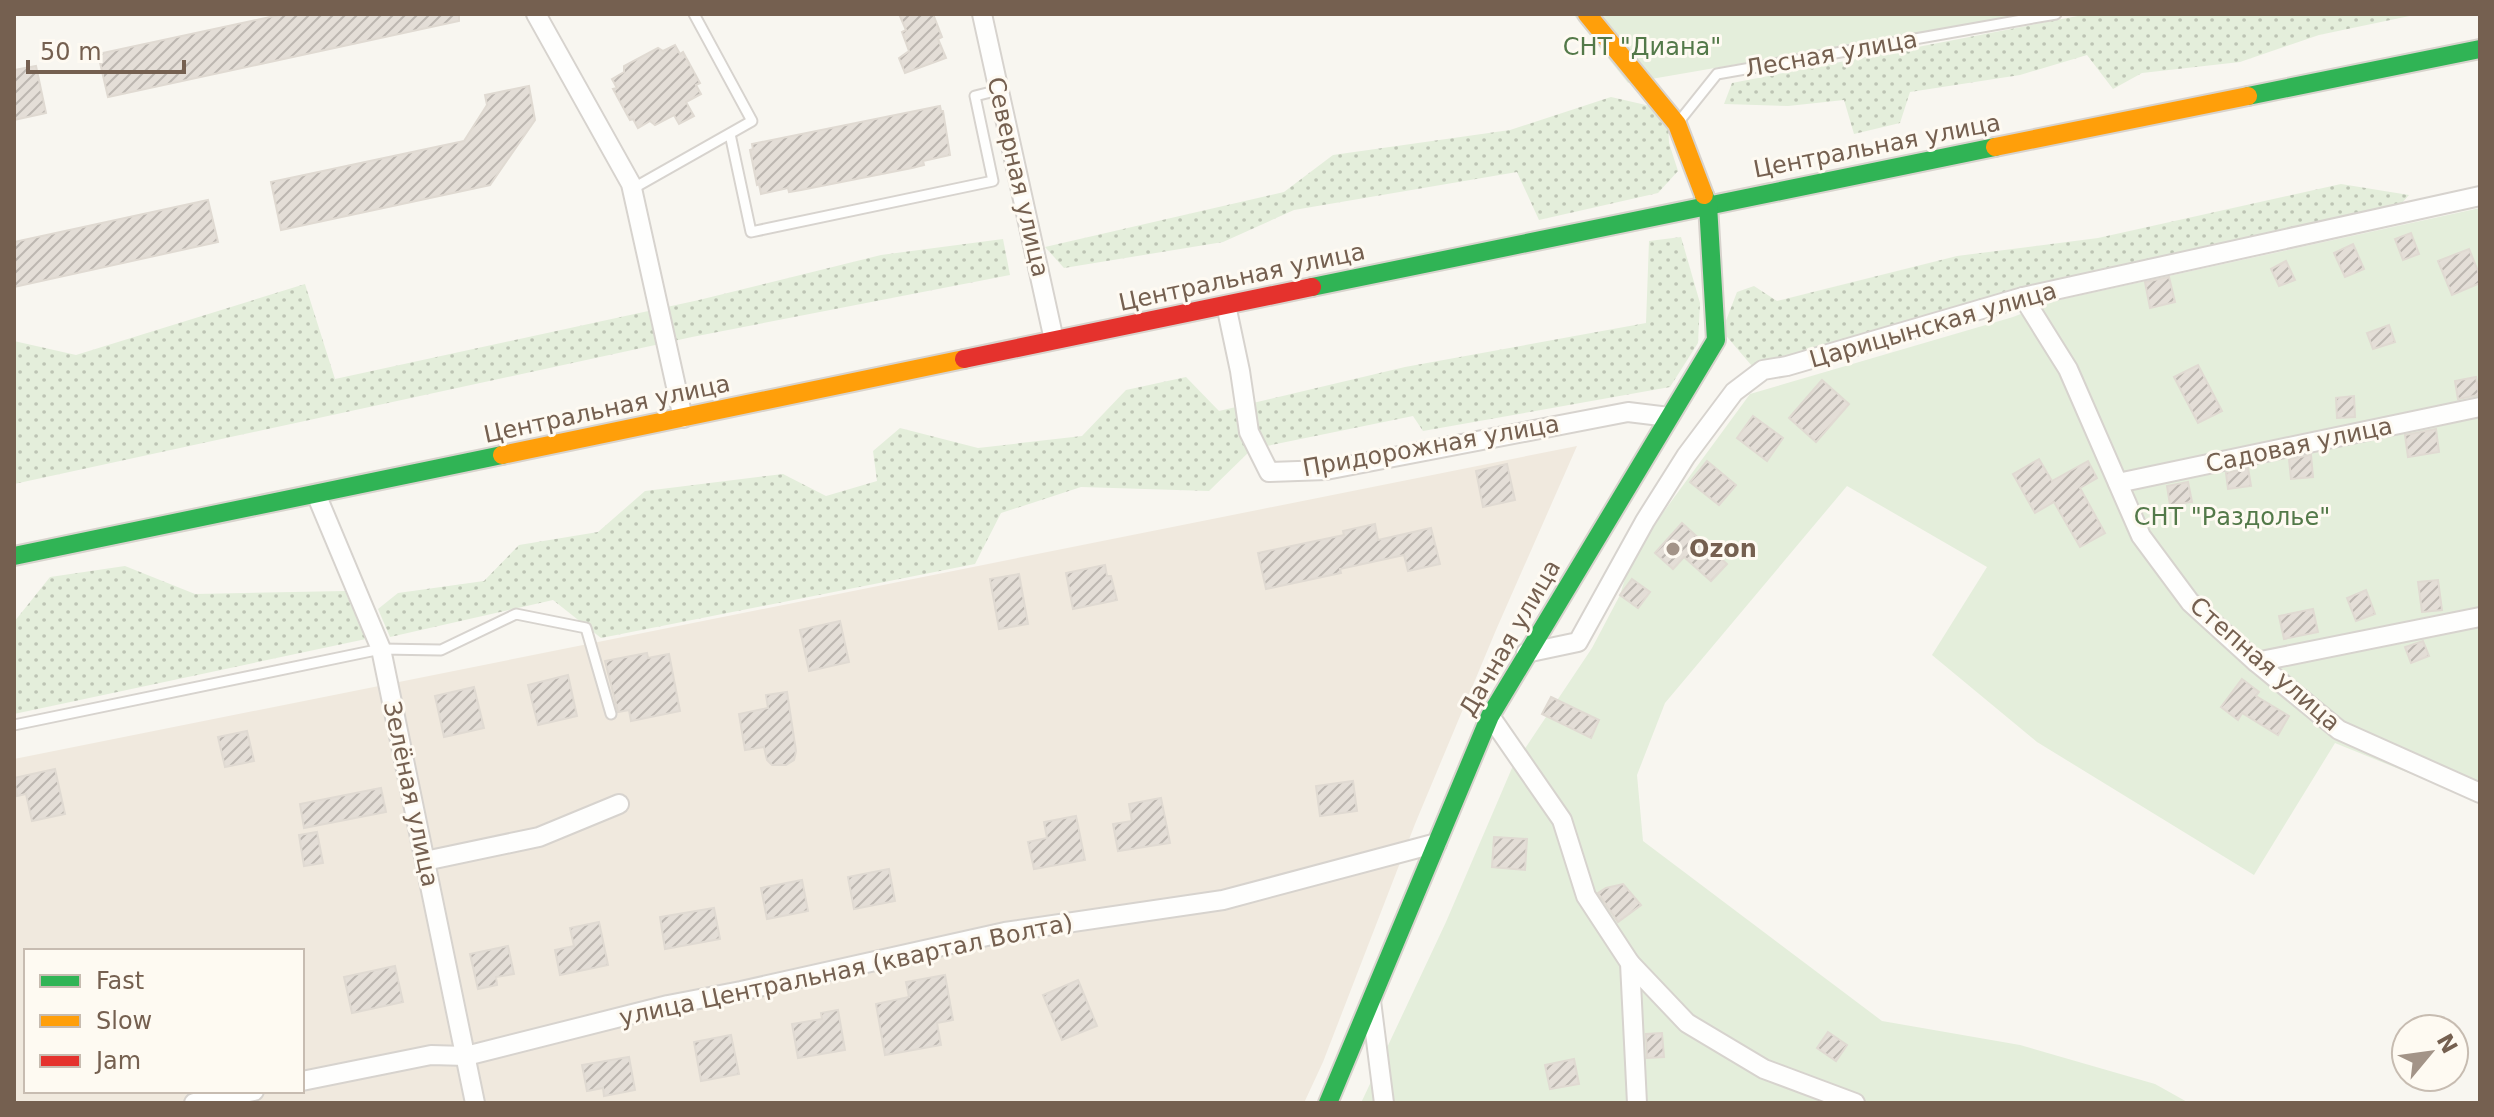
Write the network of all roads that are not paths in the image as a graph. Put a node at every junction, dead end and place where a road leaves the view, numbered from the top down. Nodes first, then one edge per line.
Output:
1 (536, 14) edge
2 (694, 14) edge
3 (982, 14) edge
4 (1587, 14) edge
5 (2056, 14) edge
6 (2480, 49) edge
7 (999, 90) junction
8 (1677, 124) junction
9 (730, 134) junction
10 (632, 189) junction
11 (2480, 196) edge
12 (1708, 205) junction
13 (2023, 297) junction
14 (1226, 305) junction
15 (1054, 340) junction
16 (2480, 407) edge
17 (1669, 417) junction
18 (683, 418) junction
19 (2118, 483) junction
20 (316, 494) junction
21 (14, 556) edge
22 (2480, 617) edge
23 (381, 649) junction
24 (1526, 653) junction
25 (2256, 662) junction
26 (611, 714) dead end
27 (1490, 716) junction
28 (14, 725) edge
29 (2480, 793) edge
30 (619, 804) dead end
31 (1437, 843) junction
32 (425, 861) junction
33 (1630, 963) junction
34 (1371, 1001) junction
35 (466, 1056) junction
36 (304, 1081) edge
37 (244, 1093) edge
38 (194, 1103) edge
39 (475, 1103) edge
40 (1328, 1103) edge
41 (1384, 1103) edge
42 (1637, 1103) edge
43 (1855, 1103) edge

1 - 10 street
2 - 9 lane
3 - 7 street, Северная улица
4 - 8 street, Дачная улица
5 - 8 lane, Лесная улица
6 - 12 street, Центральная улица
7 - 9 lane
7 - 15 street, Северная улица
8 - 12 street, Дачная улица
9 - 10 lane
10 - 18 street
11 - 13 street, Царицынская улица
12 - 14 street, Центральная улица
12 - 17 street, Дачная улица
13 - 19 street, Степная улица
13 - 24 street, Царицынская улица
14 - 15 street, Центральная улица
14 - 17 street, Придорожная улица
15 - 18 street, Центральная улица
16 - 19 street, Садовая улица
17 - 24 street, Дачная улица
18 - 20 street, Центральная улица
19 - 25 street, Степная улица
20 - 21 street, Центральная улица
20 - 23 street, Зелёная улица
22 - 25 street
23 - 26 lane
23 - 28 lane
23 - 32 street, Зелёная улица
24 - 27 street, Дачная улица
25 - 29 street, Степная улица
27 - 31 street, Дачная улица
27 - 33 street
30 - 32 street
31 - 34 street, Дачная улица
31 - 35 street, улица Центральная (квартал Волта)
32 - 35 street, Зелёная улица
33 - 42 street
33 - 43 street
34 - 40 street, Дачная улица
34 - 41 street
35 - 36 street, улица Центральная (квартал Волта)
35 - 39 street, Зелёная улица
37 - 38 street

